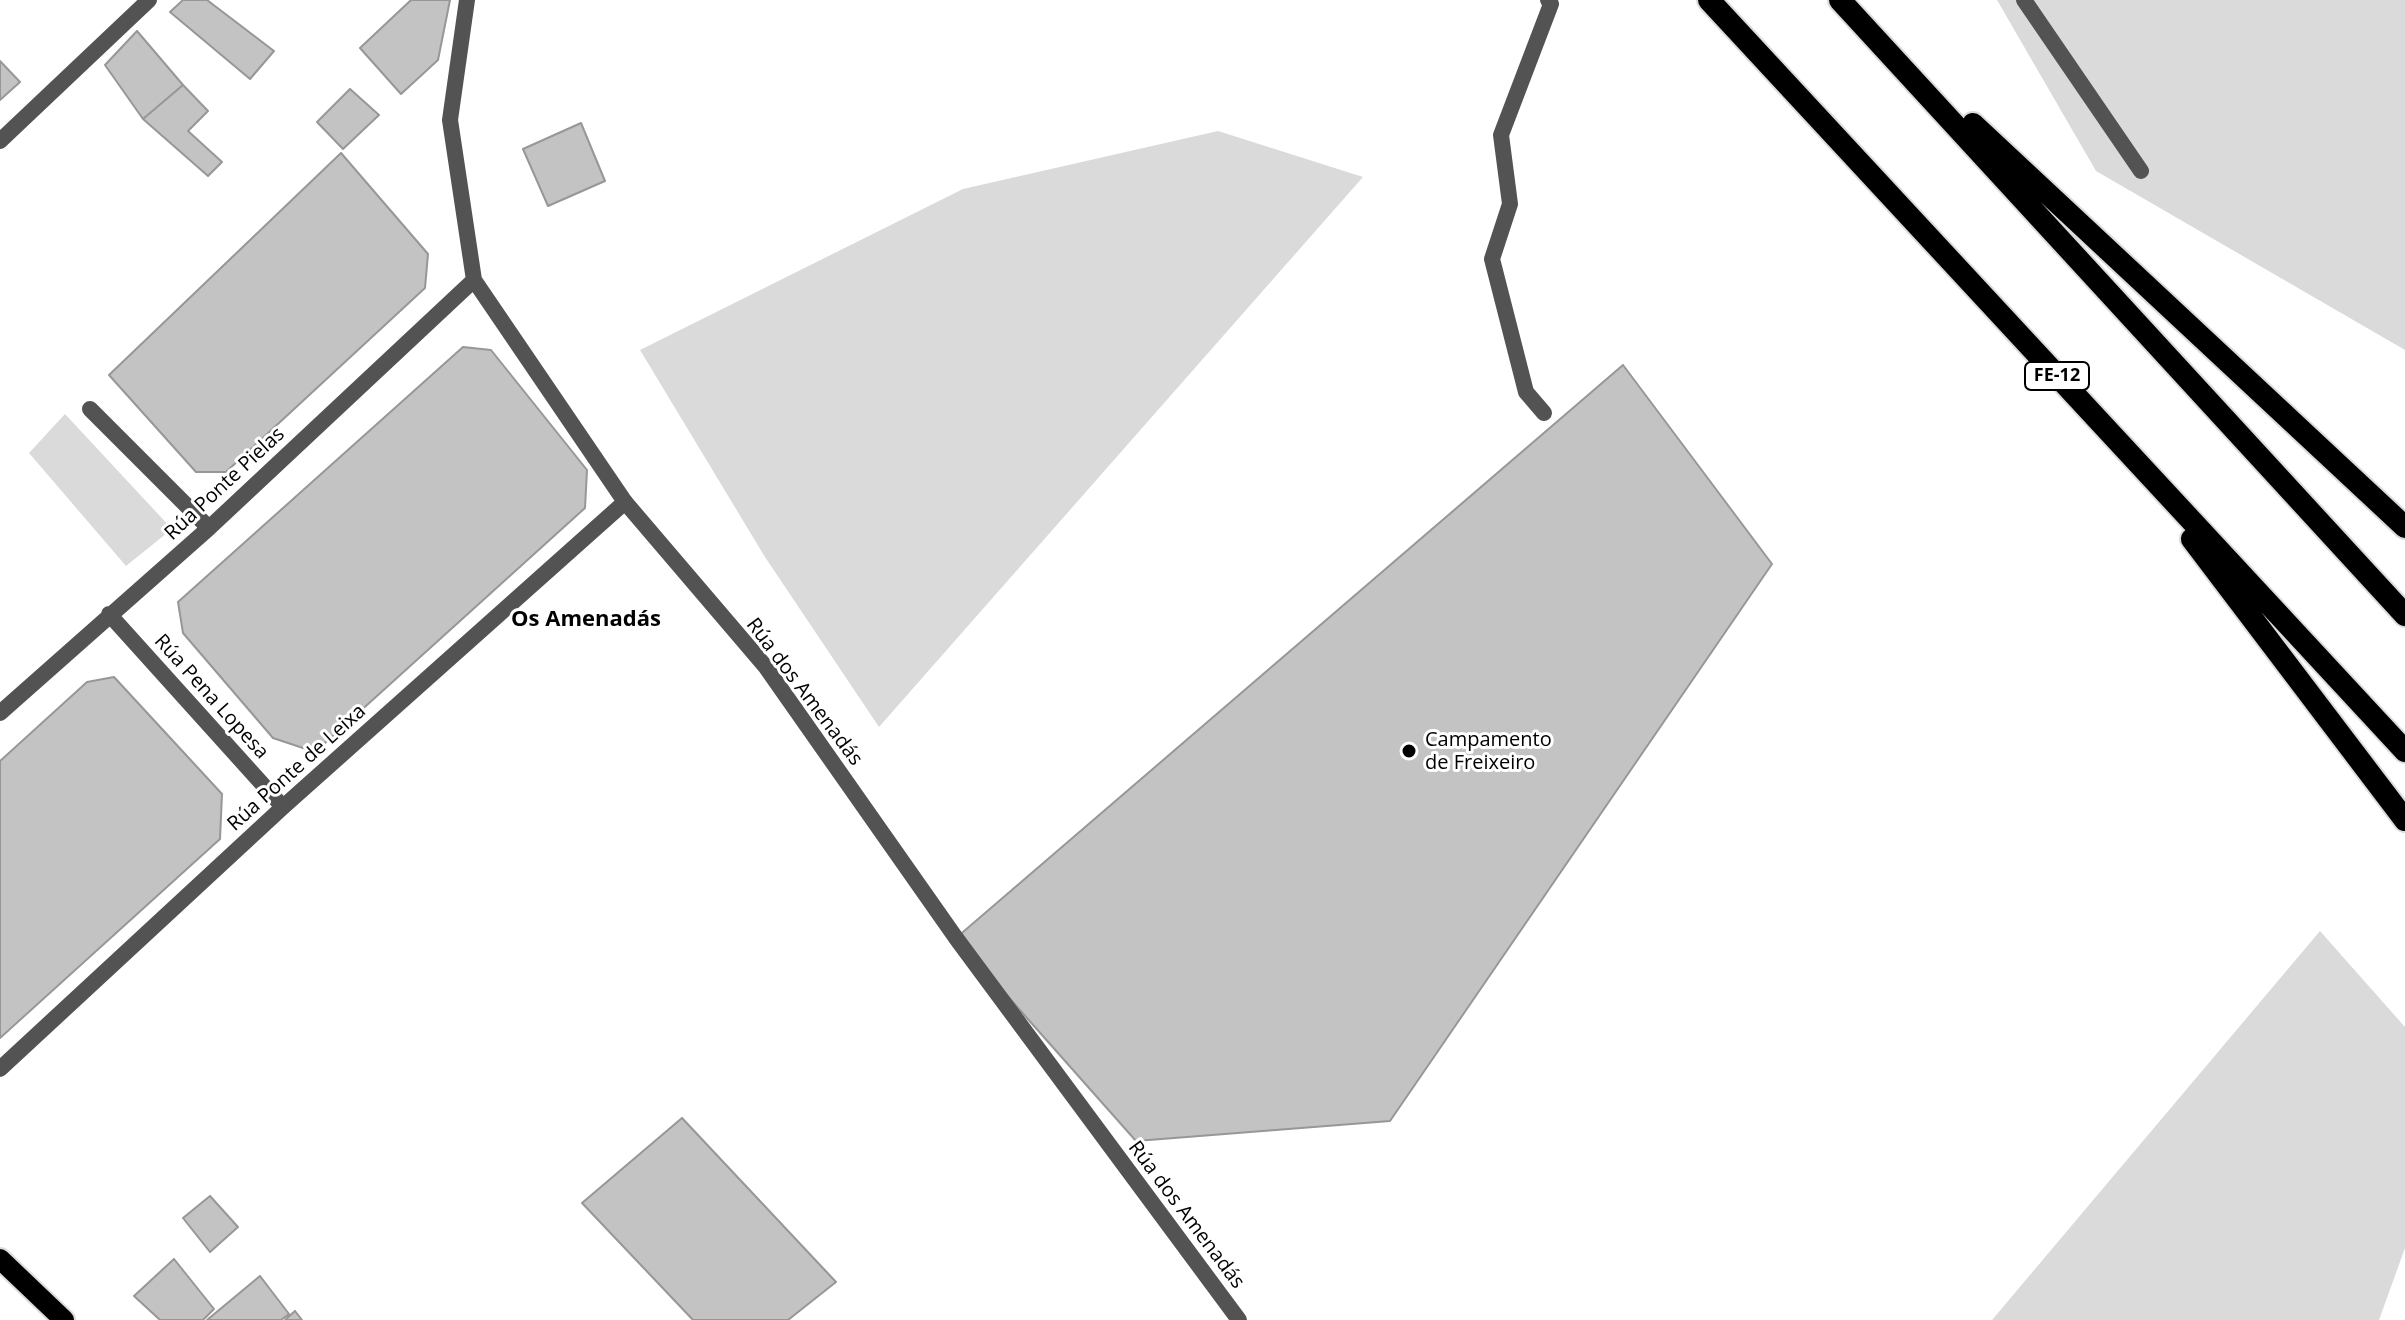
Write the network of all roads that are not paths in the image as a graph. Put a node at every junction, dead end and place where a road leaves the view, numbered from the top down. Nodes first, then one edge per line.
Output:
1 (149, 0) edge
2 (467, 0) edge
3 (1548, 0) edge
4 (1709, 0) edge
5 (1840, 0) edge
6 (1847, 0) edge
7 (2024, 0) edge
8 (0, 141) edge
9 (2141, 171) dead end
10 (474, 280) junction
11 (90, 409) dead end
12 (1544, 413) dead end
13 (2113, 436) junction
14 (625, 502) junction
15 (2405, 527) edge
16 (209, 528) junction
17 (109, 614) junction
18 (2405, 615) edge
19 (0, 713) edge
20 (2405, 751) edge
21 (283, 807) junction
22 (2405, 820) edge
23 (0, 1069) edge
24 (0, 1259) edge
25 (64, 1320) edge
26 (1239, 1320) edge

1 - 8 street
2 - 10 street, Rúa dos Amenadás
3 - 12 street
4 - 13 highway, FE-12
5 - 18 highway
6 - 15 highway
7 - 9 street
10 - 14 street, Rúa dos Amenadás
10 - 16 street, Rúa Ponte Pielas
11 - 16 street
13 - 20 highway, FE-12
13 - 22 highway
14 - 21 street, Rúa Ponte de Leixa
14 - 26 street, Rúa dos Amenadás
16 - 17 street, Rúa Ponte Pielas
17 - 19 street, Rúa Ponte Pielas
17 - 21 street, Rúa Pena Lopesa
21 - 23 street, Rúa Ponte de Leixa
24 - 25 main road

